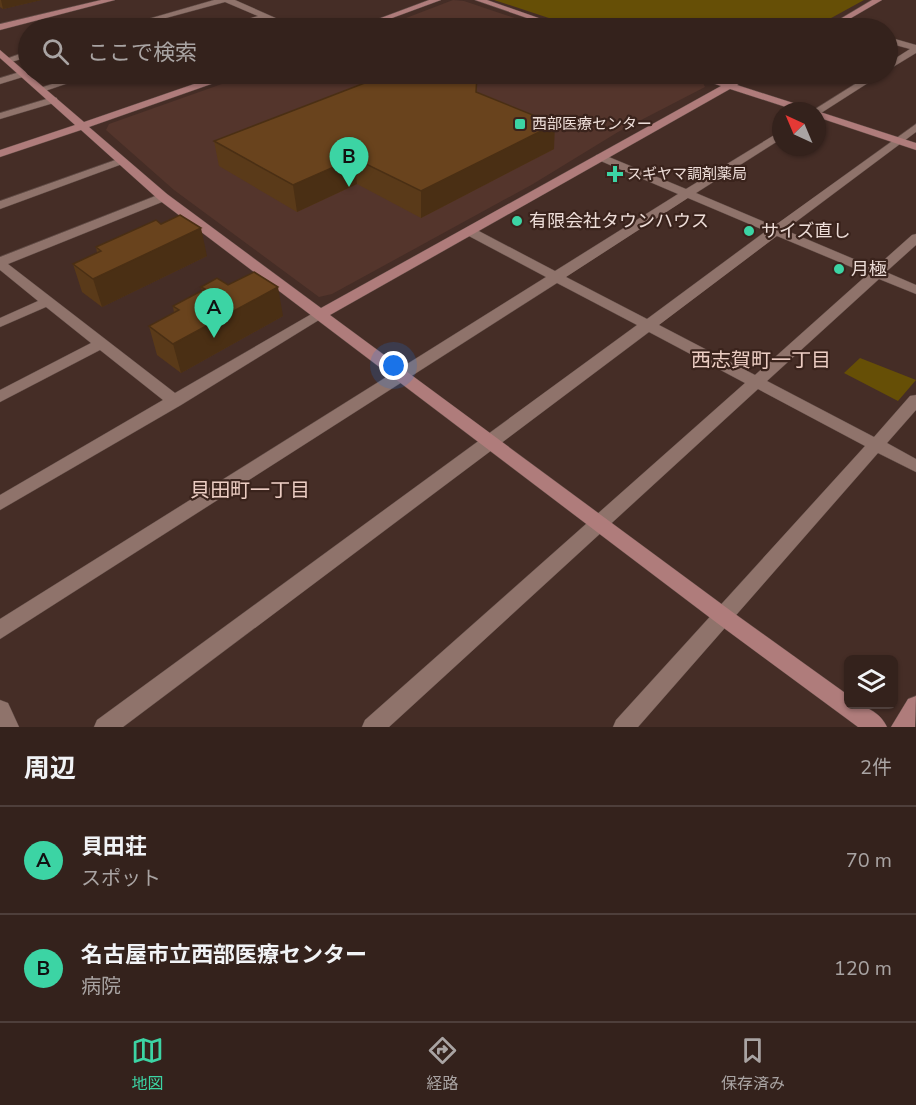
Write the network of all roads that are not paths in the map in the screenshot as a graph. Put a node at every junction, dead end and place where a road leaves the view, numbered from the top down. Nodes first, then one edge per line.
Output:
1 (111, 0) edge
2 (223, 0) edge
3 (228, 0) edge
4 (436, 0) edge
5 (479, 0) edge
6 (878, 0) edge
7 (266, 16) junction
8 (37, 18) edge
9 (157, 18) edge
10 (260, 18) edge
11 (271, 18) edge
12 (386, 18) edge
13 (533, 18) edge
14 (847, 18) edge
15 (18, 23) edge
16 (0, 27) edge
17 (898, 43) edge
18 (916, 48) edge
19 (4, 57) edge
20 (898, 60) edge
21 (18, 70) edge
22 (18, 76) edge
23 (0, 81) edge
24 (34, 84) edge
25 (70, 84) edge
26 (202, 84) edge
27 (730, 84) joint
28 (862, 84) edge
29 (47, 95) junction
30 (782, 102) edge
31 (826, 107) edge
32 (0, 116) edge
33 (826, 116) edge
34 (83, 125) junction
35 (916, 127) edge
36 (772, 140) edge
37 (897, 141) junction
38 (916, 147) edge
39 (0, 154) edge
40 (600, 157) junction
41 (121, 160) junction
42 (687, 194) junction
43 (163, 197) junction
44 (0, 205) edge
45 (775, 231) junction
46 (471, 232) junction
47 (916, 238) edge
48 (0, 263) edge
49 (877, 273) junction
50 (556, 276) junction
51 (916, 290) edge
52 (46, 302) junction
53 (320, 315) junction
54 (0, 323) edge
55 (648, 325) junction
56 (100, 344) junction
57 (401, 375) junction
58 (757, 381) junction
59 (0, 397) edge
60 (916, 400) edge
61 (175, 401) junction
62 (491, 443) junction
63 (876, 445) junction
64 (916, 466) edge
65 (0, 503) edge
66 (598, 522) junction
67 (724, 617) junction
68 (0, 630) edge
69 (916, 706) edge
70 (0, 710) edge
71 (8, 727) edge
72 (105, 727) edge
73 (373, 727) edge
74 (624, 727) edge
75 (876, 727) edge
76 (902, 727) edge

1 - 8 street
2 - 9 street
3 - 7 street
4 - 12 street
5 - 13 street
6 - 14 street
7 - 10 street
7 - 11 street
15 - 16 street
17 - 18 street
18 - 20 street
19 - 21 street
22 - 23 street
24 - 29 street
25 - 29 street
26 - 34 street
27 - 30 street
27 - 40 street
28 - 31 street
29 - 32 street
29 - 34 street
33 - 37 street
34 - 39 street
34 - 41 street
35 - 37 street
36 - 42 street
37 - 38 street
37 - 45 street
40 - 42 street
40 - 46 street
41 - 43 street
41 - 44 street
42 - 45 street
42 - 50 street
43 - 48 street
43 - 53 street
45 - 49 street
45 - 55 street
46 - 50 street
46 - 53 street
47 - 49 street
48 - 52 street
49 - 51 street
49 - 58 street
50 - 55 street
50 - 57 street
52 - 54 street
52 - 56 street
53 - 57 street
53 - 61 street
55 - 58 street
55 - 62 street
56 - 59 street
56 - 61 street
57 - 62 street
57 - 68 street
58 - 63 street
58 - 66 street
60 - 63 street
61 - 65 street
62 - 66 street
62 - 72 street
63 - 64 street
63 - 67 street
66 - 67 street
66 - 73 street
67 - 74 street
67 - 75 street
69 - 76 street
70 - 71 street

